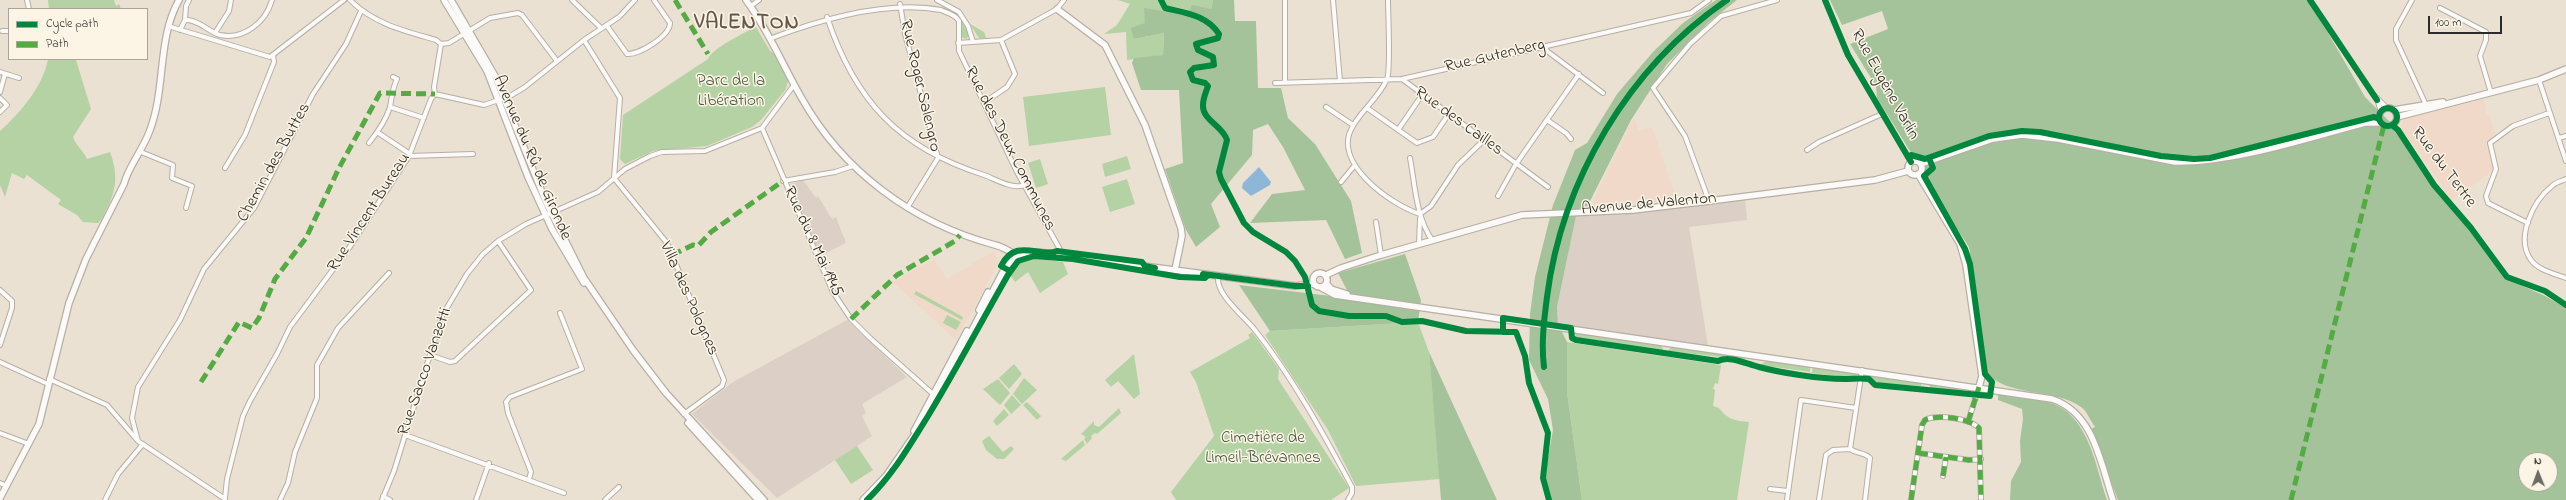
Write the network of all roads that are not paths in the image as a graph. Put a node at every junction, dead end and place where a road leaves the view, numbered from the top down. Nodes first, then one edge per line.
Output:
1 (179, 0) edge
2 (189, 0) edge
3 (231, 0) edge
4 (272, 0) edge
5 (344, 0) edge
6 (350, 0) edge
7 (444, 0) edge
8 (451, 0) edge
9 (572, 0) edge
10 (635, 0) edge
11 (654, 0) edge
12 (746, 0) edge
13 (759, 0) edge
14 (937, 0) edge
15 (1062, 0) edge
16 (1285, 0) edge
17 (1333, 0) edge
18 (1388, 0) edge
19 (1709, 0) edge
20 (1777, 0) edge
21 (1825, 0) edge
22 (2310, 0) edge
23 (2412, 0) edge
24 (900, 4) junction
25 (751, 6) junction
26 (935, 8) junction
27 (2440, 8) dead end
28 (1057, 9) junction
29 (361, 11) junction
30 (827, 17) junction
31 (185, 20) junction
32 (168, 26) junction
33 (607, 26) junction
34 (601, 28) junction
35 (180, 30) junction
36 (2, 31) dead end
37 (8, 31) edge
38 (467, 31) junction
39 (215, 33) junction
40 (772, 38) junction
41 (584, 40) junction
42 (1002, 40) junction
43 (973, 42) junction
44 (958, 43) junction
45 (441, 44) junction
46 (1544, 46) junction
47 (272, 55) junction
48 (557, 62) junction
49 (2566, 69) edge
50 (2, 73) edge
51 (1579, 74) junction
52 (393, 77) dead end
53 (19, 78) dead end
54 (1388, 79) junction
55 (1402, 79) junction
56 (2539, 80) junction
57 (1340, 81) junction
58 (1275, 83) dead end
59 (1285, 83) junction
60 (794, 85) junction
61 (0, 92) edge
62 (1603, 93) dead end
63 (2491, 93) junction
64 (435, 94) junction
65 (1422, 96) junction
66 (0, 98) edge
67 (501, 99) junction
68 (2378, 100) junction
69 (986, 102) junction
70 (390, 107) junction
71 (1326, 107) dead end
72 (2427, 107) junction
73 (1367, 108) junction
74 (2387, 108) junction
75 (2394, 110) junction
76 (0, 112) edge
77 (2380, 113) junction
78 (2549, 113) junction
79 (1882, 114) junction
80 (1448, 115) junction
81 (2398, 117) junction
82 (424, 118) junction
83 (1547, 120) junction
84 (2365, 123) junction
85 (2381, 123) junction
86 (2392, 125) junction
87 (1353, 126) junction
88 (762, 128) junction
89 (1398, 130) junction
90 (377, 132) junction
91 (2566, 136) edge
92 (2559, 138) junction
93 (1571, 139) dead end
94 (1484, 140) junction
95 (369, 143) dead end
96 (1807, 150) dead end
97 (141, 152) junction
98 (473, 154) dead end
99 (410, 155) junction
100 (938, 158) junction
101 (1410, 158) dead end
102 (2566, 161) edge
103 (1911, 162) junction
104 (1516, 164) junction
105 (1921, 164) junction
106 (1355, 165) junction
107 (853, 166) junction
108 (225, 168) dead end
109 (1908, 171) junction
110 (1918, 174) junction
111 (614, 178) junction
112 (2566, 179) edge
113 (783, 181) junction
114 (1341, 182) dead end
115 (1025, 185) junction
116 (1548, 187) dead end
117 (1498, 196) dead end
118 (1709, 201) junction
119 (186, 208) dead end
120 (907, 208) junction
121 (1420, 214) junction
122 (548, 215) junction
123 (1376, 222) dead end
124 (2528, 224) junction
125 (2471, 228) dead end
126 (1432, 240) junction
127 (498, 241) junction
128 (1419, 244) junction
129 (1052, 253) junction
130 (1013, 254) junction
131 (1020, 255) junction
132 (1063, 255) junction
133 (1381, 255) junction
134 (1012, 260) junction
135 (1175, 270) junction
136 (389, 273) dead end
137 (1326, 275) junction
138 (1218, 276) junction
139 (2566, 278) edge
140 (1314, 284) junction
141 (1327, 284) junction
142 (1322, 288) junction
143 (0, 290) edge
144 (1363, 298) junction
145 (560, 313) dead end
146 (0, 345) edge
147 (430, 356) junction
148 (0, 362) edge
149 (1862, 370) junction
150 (49, 382) junction
151 (1979, 387) junction
152 (933, 394) junction
153 (1856, 408) junction
154 (684, 414) junction
155 (1968, 422) junction
156 (0, 433) edge
157 (405, 435) junction
158 (138, 440) junction
159 (908, 443) junction
160 (29, 444) junction
161 (144, 444) junction
162 (1850, 449) junction
163 (1918, 453) junction
164 (1946, 457) junction
165 (1981, 459) junction
166 (489, 463) junction
167 (1943, 476) dead end
168 (529, 479) junction
169 (0, 483) edge
170 (7, 486) junction
171 (619, 487) dead end
172 (1770, 489) dead end
173 (1788, 491) junction
174 (564, 493) dead end
175 (0, 498) edge
176 (382, 498) edge
177 (226, 499) edge
178 (105, 500) edge
179 (280, 500) edge
180 (390, 500) edge
181 (476, 500) edge
182 (605, 500) edge
183 (758, 500) edge
184 (764, 500) edge
185 (863, 500) edge
186 (1348, 500) edge
187 (1787, 500) edge
188 (1819, 500) edge
189 (1865, 500) edge
190 (1911, 500) edge
191 (1981, 500) edge
192 (2113, 500) edge

1 - 32 main road
2 - 31 street
3 - 39 street
4 - 39 street
5 - 47 street
6 - 29 street
7 - 38 main road, Avenue du Rû de Gironde
8 - 38 main road, Avenue du Rû de Gironde
9 - 34 street
10 - 33 street
11 - 33 street
12 - 25 main road
13 - 25 street
14 - 26 street
14 - 43 street
15 - 28 street
16 - 59 street
17 - 57 street
18 - 54 street
19 - 46 street, Rue Gutenberg
20 - 118 street
21 - 79 street, Rue Eugène Varlin
22 - 68 street
23 - 72 street
24 - 26 street
24 - 30 street
24 - 100 street, Rue Roger Salengro
25 - 40 main road
26 - 44 street, Rue des Deux Communes
27 - 63 street
28 - 42 street
28 - 135 main road
29 - 45 street
29 - 158 street, Chemin des Buttes
30 - 40 street
30 - 100 street
31 - 35 street
31 - 39 street
32 - 35 street
32 - 97 main road
33 - 34 street
34 - 41 street
35 - 47 street
36 - 37 street
38 - 45 street
38 - 48 street
38 - 67 main road, Avenue du Rû de Gironde
40 - 60 main road
41 - 48 street
41 - 111 street
42 - 43 street
42 - 69 street
43 - 44 street
44 - 69 street, Rue des Deux Communes
45 - 64 street, Rue Vincent Bureau
46 - 51 street
46 - 55 street, Rue Gutenberg
47 - 108 street
48 - 67 street
49 - 56 main road
50 - 53 street
50 - 61 street
51 - 62 street
51 - 83 street
52 - 70 street
54 - 55 street, Rue Gutenberg
54 - 57 street, Rue Gutenberg
54 - 73 street
55 - 65 street, Rue des Cailles
56 - 63 main road
56 - 78 street
57 - 59 street, Rue Gutenberg
58 - 59 street, Rue Gutenberg
60 - 88 street
60 - 107 main road
63 - 72 main road
64 - 67 street
64 - 82 street, Rue Vincent Bureau
65 - 80 street, Rue des Cailles
65 - 89 street
66 - 76 street
67 - 122 main road, Avenue du Rû de Gironde
68 - 74 street
68 - 77 street
69 - 115 street, Rue des Deux Communes
70 - 82 street
70 - 90 street
71 - 87 street
72 - 75 main road
72 - 81 main road
73 - 87 street
73 - 89 street
74 - 75 main road
74 - 77 main road
75 - 81 main road
77 - 84 main road
77 - 85 main road
78 - 92 street
78 - 124 street
79 - 96 street
79 - 103 street, Rue Eugène Varlin
80 - 89 street
80 - 94 street, Rue des Cailles
81 - 86 main road
82 - 99 street, Rue Vincent Bureau
83 - 93 street
83 - 104 street
84 - 85 main road
84 - 105 main road
85 - 86 main road
86 - 125 street, Rue du Tertre
87 - 106 street
88 - 111 street, Rue Sacco Vanzetti
88 - 113 street, Rue du 8 Mai 1945
90 - 95 street
90 - 99 street
91 - 92 street
92 - 102 street
94 - 104 street, Rue des Cailles
94 - 121 street
97 - 119 street
97 - 150 main road
98 - 99 street
99 - 177 street, Rue Vincent Bureau
100 - 115 street
100 - 120 street, Rue Roger Salengro
101 - 121 street
103 - 105 main road
103 - 109 main road
104 - 116 street, Rue des Cailles
104 - 117 street
105 - 110 main road
106 - 114 street
106 - 121 street
107 - 113 street
107 - 120 main road
109 - 110 main road
109 - 118 main road, Avenue de Valenton
110 - 151 main road
111 - 122 street, Rue Sacco Vanzetti
111 - 154 street, Villa des Polognes
112 - 124 street
113 - 152 street, Rue du 8 Mai 1945
115 - 132 street, Rue des Deux Communes
118 - 126 main road, Avenue de Valenton
120 - 130 main road
121 - 126 street
121 - 128 street
122 - 127 street, Rue Sacco Vanzetti
122 - 154 main road, Avenue du Rû de Gironde
122 - 183 main road, Avenue du Rû de Gironde
123 - 133 street
124 - 139 street
126 - 128 main road, Avenue de Valenton
127 - 147 street, Rue Sacco Vanzetti
127 - 147 street
128 - 133 main road, Avenue de Valenton
129 - 130 main road
129 - 131 main road
129 - 132 main road
130 - 131 main road
130 - 134 main road
130 - 152 main road
131 - 134 main road
132 - 135 main road
133 - 137 main road, Avenue de Valenton
134 - 159 main road
135 - 138 main road
136 - 179 street
137 - 140 main road
137 - 141 main road
138 - 140 main road
138 - 186 street
140 - 142 main road
141 - 142 main road
141 - 144 main road
142 - 144 main road
143 - 146 street
144 - 149 main road
145 - 168 street
147 - 157 street, Rue Sacco Vanzetti
148 - 150 street
149 - 151 main road
149 - 153 street
150 - 158 street
150 - 160 main road
151 - 155 street
151 - 192 main road
152 - 159 main road
153 - 162 street
153 - 173 street
154 - 184 main road, Avenue du Rû de Gironde
155 - 163 street
155 - 165 street
156 - 160 street
157 - 166 street
157 - 176 street, Rue Sacco Vanzetti
158 - 161 street
159 - 185 main road
160 - 170 main road
161 - 177 street
161 - 178 street
162 - 188 street
162 - 189 street
163 - 164 street
163 - 190 street
164 - 165 street
164 - 167 street
165 - 191 street
166 - 168 street
166 - 181 street
168 - 174 street
169 - 170 street
170 - 175 main road
171 - 182 street
172 - 173 street
173 - 187 street
176 - 180 street

